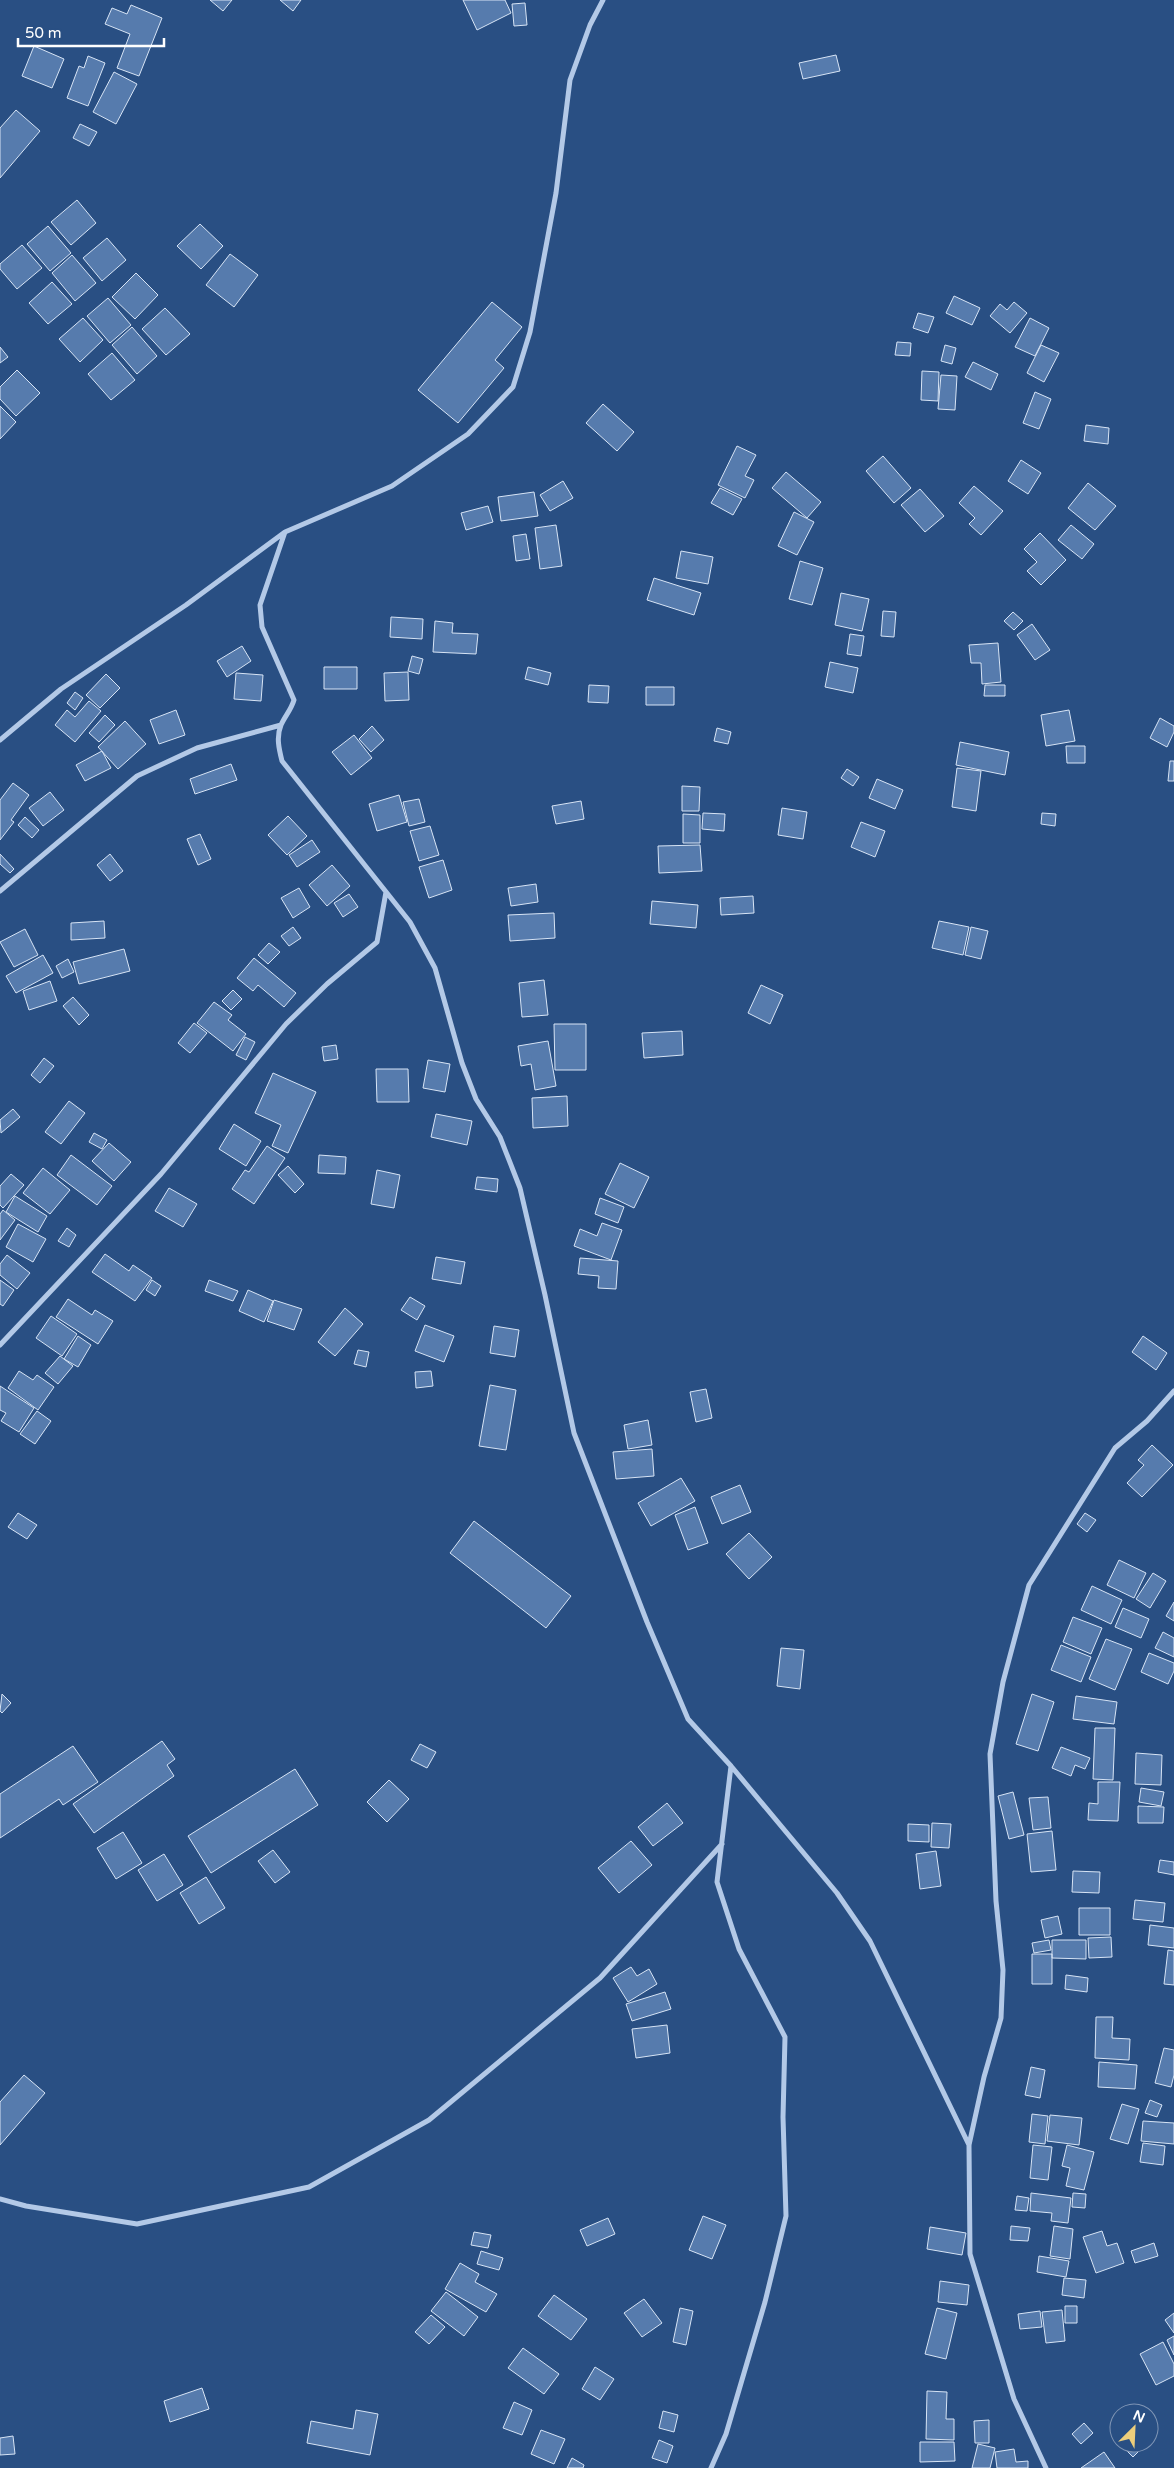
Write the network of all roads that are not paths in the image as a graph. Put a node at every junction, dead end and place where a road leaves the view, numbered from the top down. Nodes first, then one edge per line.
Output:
1 (603, 0) edge
2 (285, 532) junction
3 (281, 725) junction
4 (0, 740) edge
5 (0, 891) edge
6 (386, 892) junction
7 (0, 1345) edge
8 (1174, 1392) edge
9 (731, 1766) junction
10 (722, 1844) junction
11 (969, 2145) junction
12 (0, 2198) edge
13 (711, 2468) edge
14 (1046, 2468) edge

1 - 2 street
2 - 3 street
2 - 4 street
3 - 5 street
3 - 6 street
6 - 7 street
6 - 9 street
8 - 11 street
9 - 10 street
9 - 11 street
10 - 12 street
10 - 13 street
11 - 14 street

